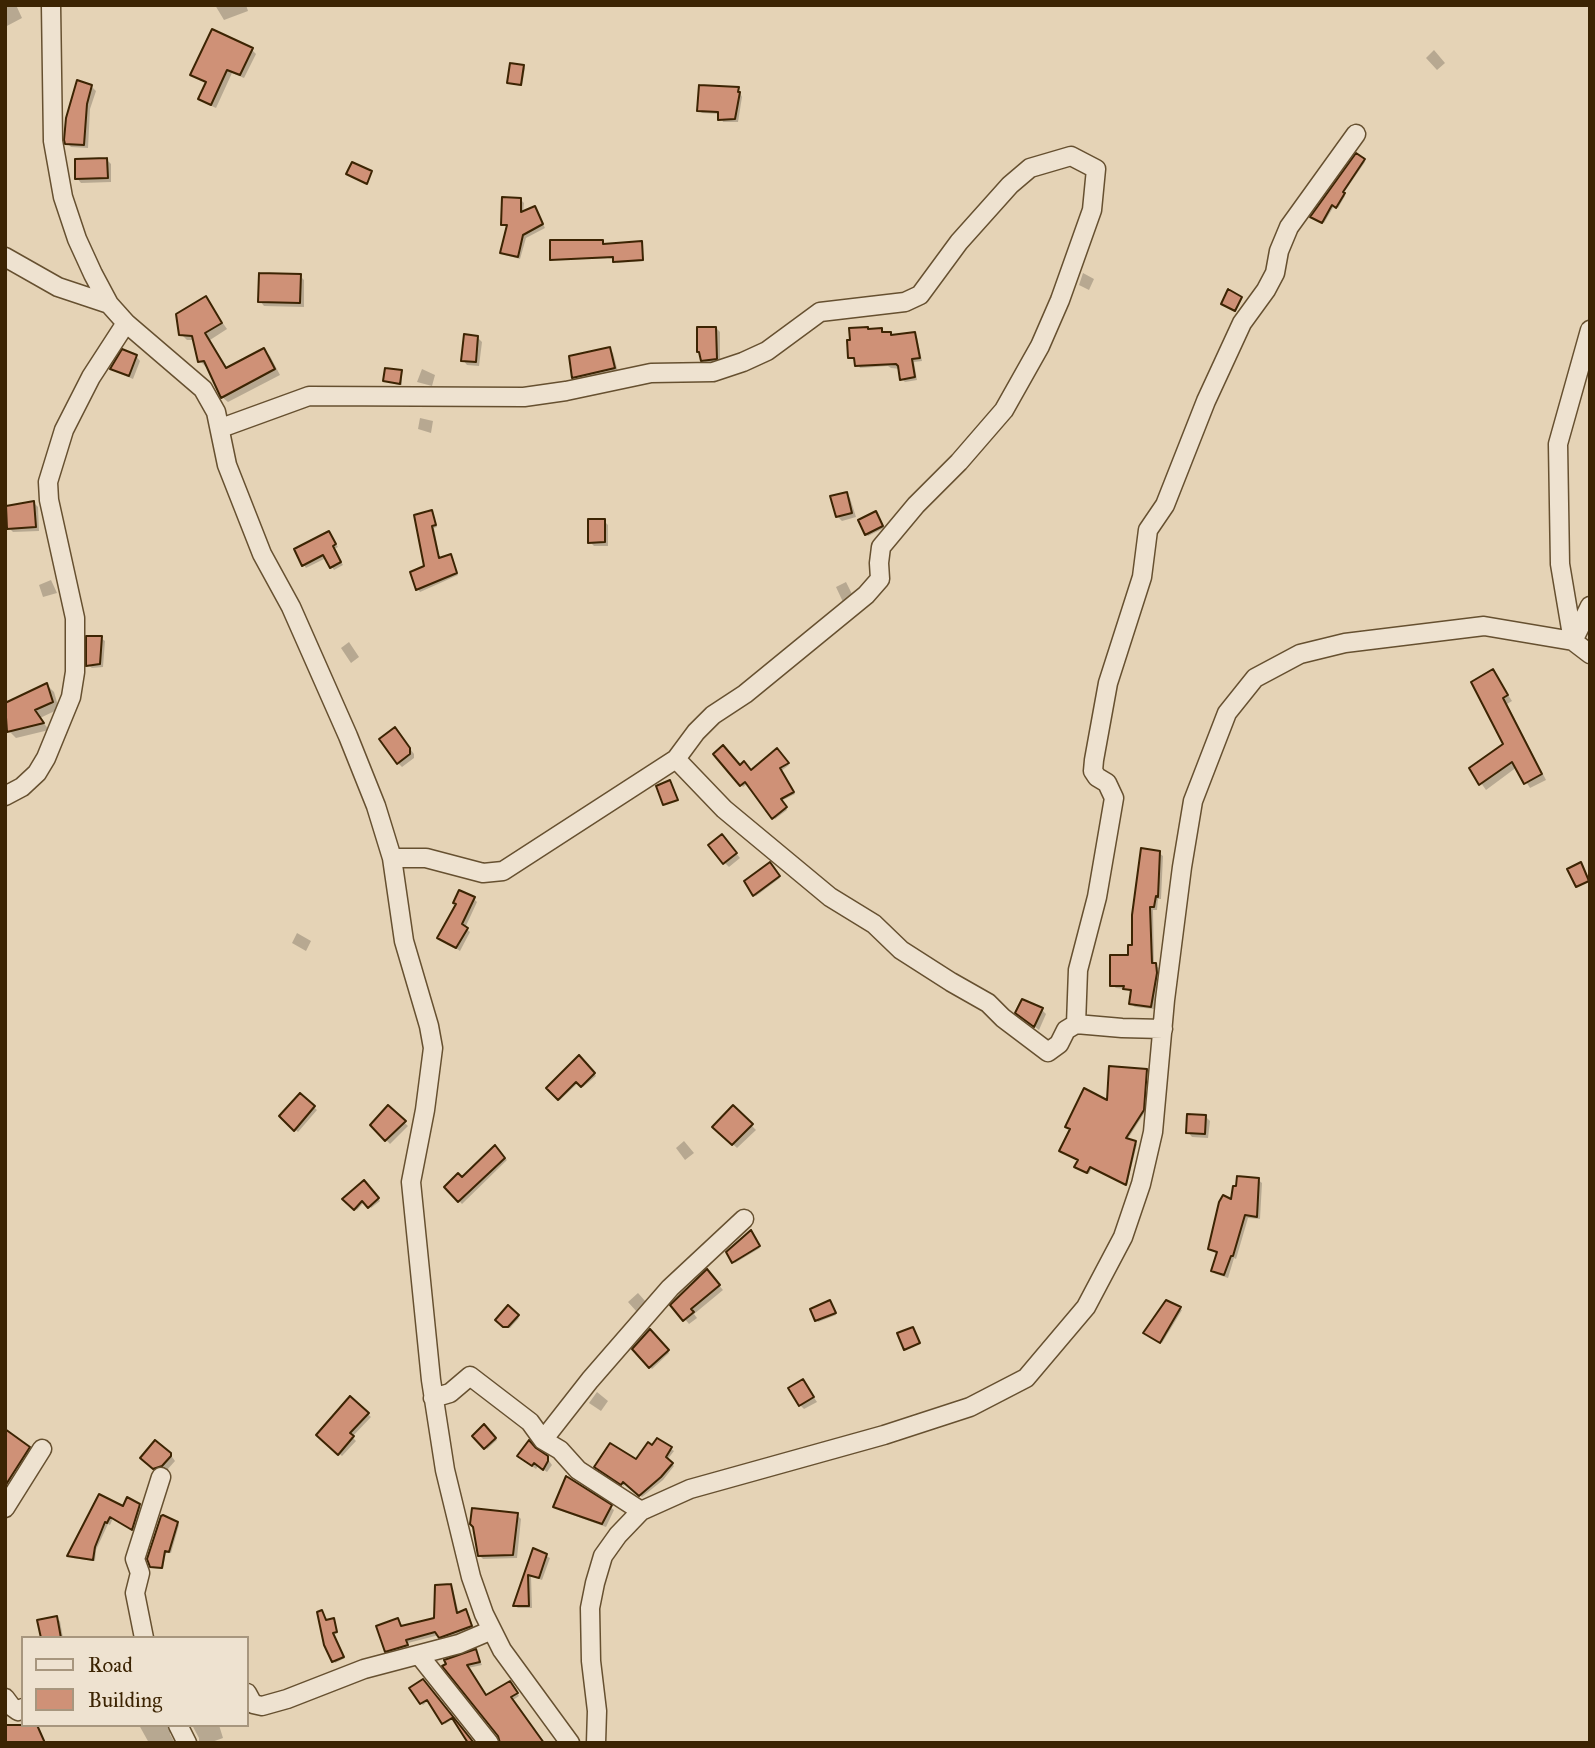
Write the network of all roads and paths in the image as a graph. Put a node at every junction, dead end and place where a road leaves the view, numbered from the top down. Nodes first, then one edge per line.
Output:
1 (51, 5) edge
2 (1356, 134) dead end
3 (5, 257) edge
4 (109, 304) junction
5 (126, 323) junction
6 (1590, 330) edge
7 (221, 428) junction
8 (1590, 606) edge
9 (1573, 640) junction
10 (1590, 654) edge
11 (676, 759) junction
12 (5, 796) edge
13 (392, 858) junction
14 (1076, 1024) junction
15 (1163, 1029) junction
16 (744, 1219) dead end
17 (433, 1398) junction
18 (544, 1440) junction
19 (43, 1449) dead end
20 (162, 1477) dead end
21 (5, 1508) edge
22 (641, 1511) junction
23 (492, 1630) junction
24 (144, 1636) edge
25 (419, 1655) junction
26 (248, 1695) edge
27 (5, 1698) edge
28 (21, 1709) edge
29 (179, 1727) edge
30 (187, 1743) edge
31 (489, 1743) edge
32 (570, 1743) edge
33 (596, 1743) edge

1 - 4 street
2 - 14 street
3 - 4 street
4 - 5 street
5 - 7 street
5 - 12 street
6 - 9 street
7 - 11 street
7 - 13 street
8 - 9 street
9 - 10 street
9 - 15 street
11 - 13 street
11 - 14 street
13 - 17 street
14 - 15 street
15 - 22 street
16 - 18 street
17 - 18 street
17 - 23 street
18 - 22 street
19 - 21 street
20 - 24 street
22 - 33 street
23 - 25 street
23 - 32 street
25 - 26 street
25 - 31 street
27 - 28 street
29 - 30 street

